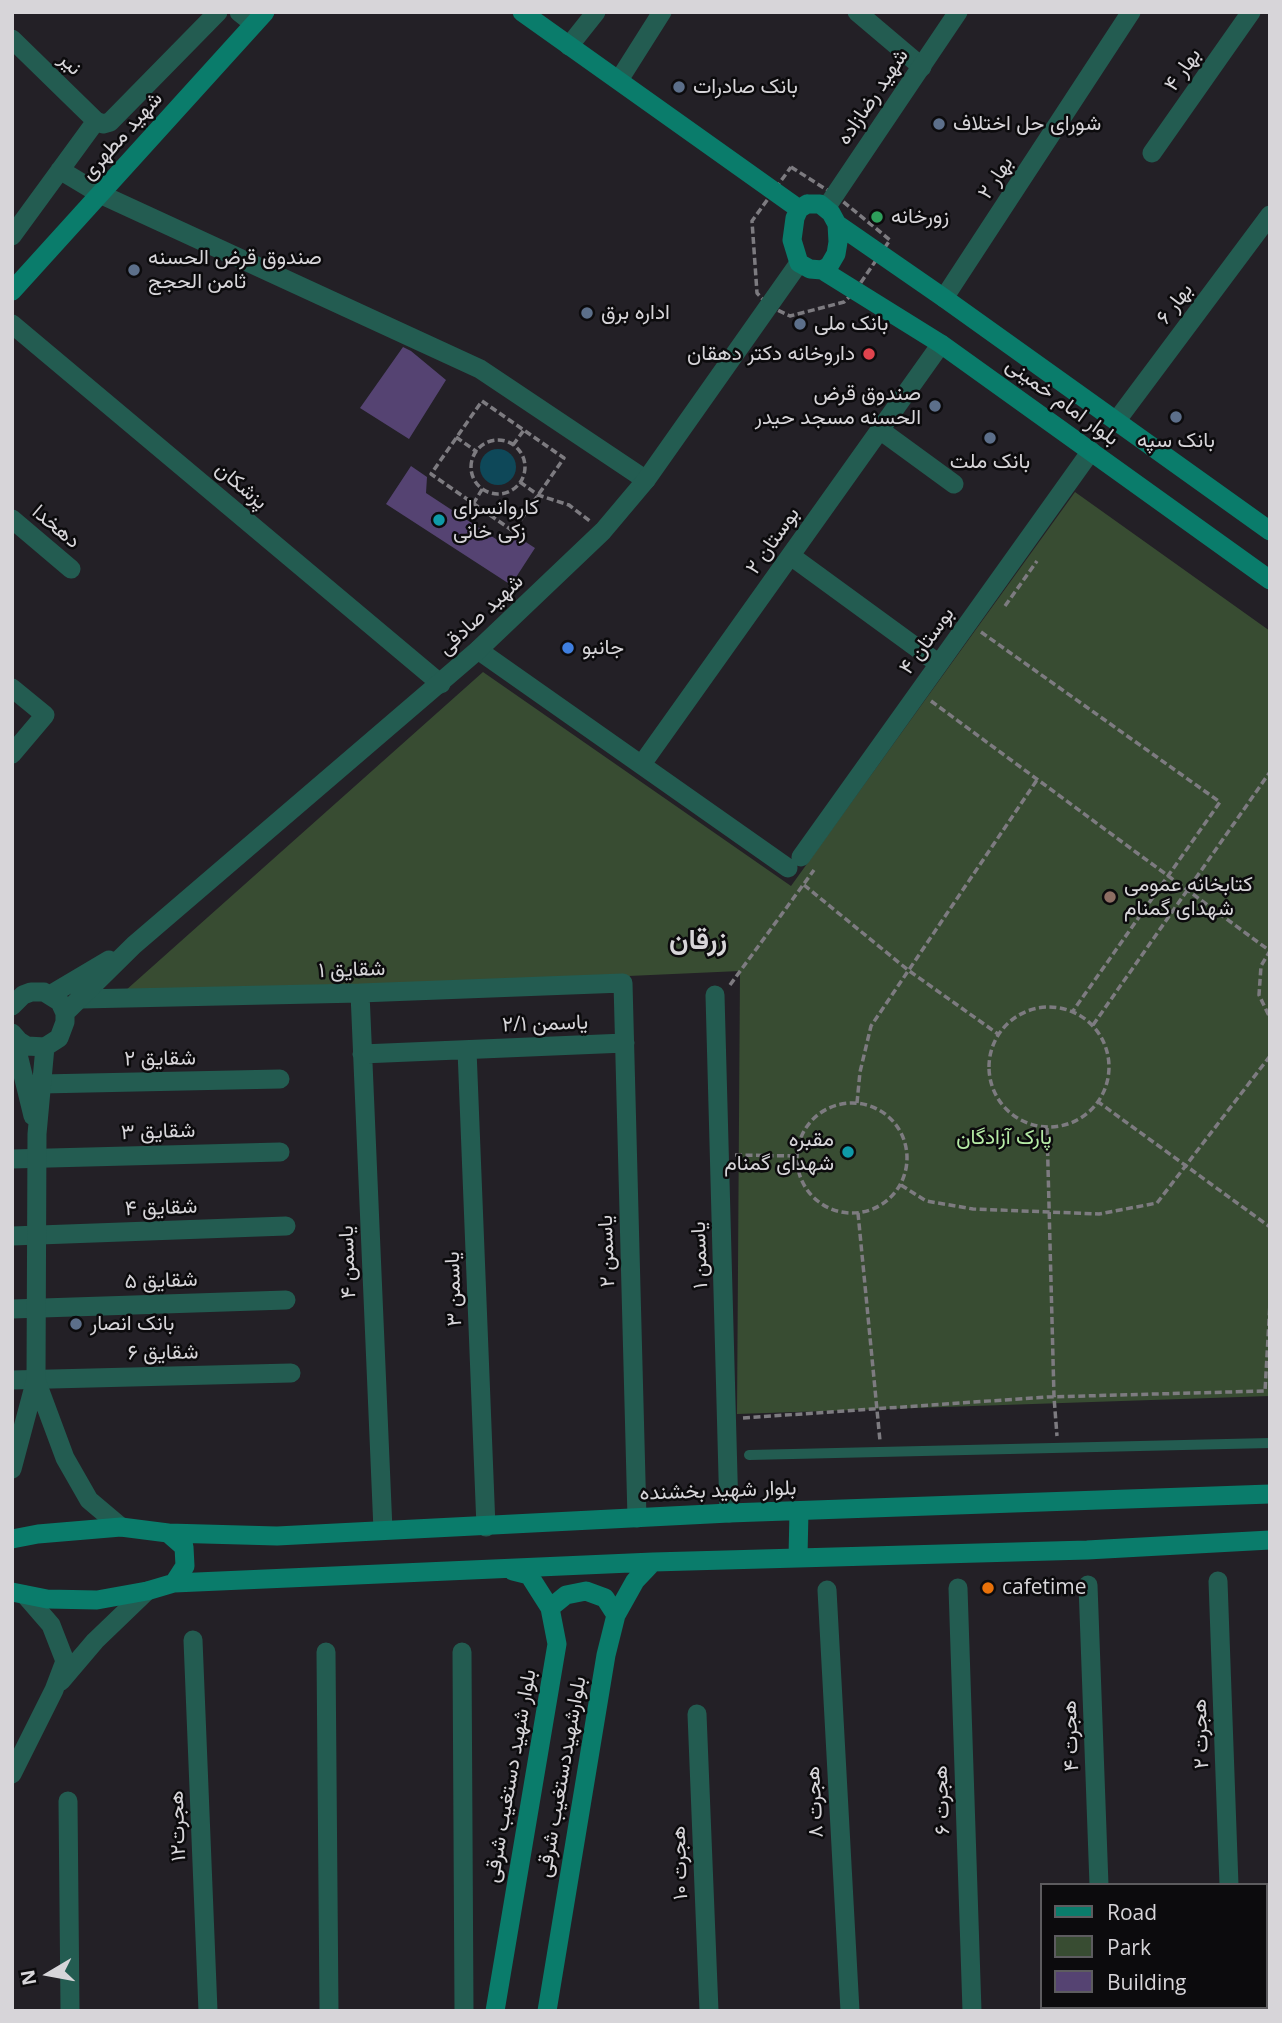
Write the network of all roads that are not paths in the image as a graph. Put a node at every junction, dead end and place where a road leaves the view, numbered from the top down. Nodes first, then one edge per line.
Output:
1 (218, 12) edge
2 (522, 12) edge
3 (596, 12) edge
4 (662, 12) edge
5 (857, 12) edge
6 (958, 12) edge
7 (1131, 12) edge
8 (1251, 12) edge
9 (253, 16) edge
10 (12, 39) edge
11 (569, 46) junction
12 (922, 67) junction
13 (619, 80) junction
14 (96, 121) junction
15 (1153, 153) dead end
16 (60, 170) junction
17 (100, 194) junction
18 (799, 209) junction
19 (1270, 215) edge
20 (831, 216) junction
21 (12, 236) edge
22 (799, 263) junction
23 (822, 270) junction
24 (12, 291) edge
25 (944, 298) junction
26 (12, 324) edge
27 (941, 344) junction
28 (1117, 421) junction
29 (880, 430) junction
30 (1091, 451) junction
31 (646, 480) junction
32 (954, 484) dead end
33 (12, 519) edge
34 (1270, 531) edge
35 (791, 556) junction
36 (71, 569) dead end
37 (1270, 580) edge
38 (478, 650) junction
39 (939, 664) junction
40 (440, 684) junction
41 (12, 688) edge
42 (12, 754) edge
43 (642, 764) junction
44 (134, 945) junction
45 (623, 983) joint
46 (12, 985) edge
47 (41, 993) junction
48 (360, 993) junction
49 (722, 996) road end
50 (81, 999) junction
51 (12, 1006) edge
52 (65, 1013) junction
53 (13, 1033) edge
54 (625, 1043) junction
55 (45, 1047) junction
56 (467, 1050) junction
57 (362, 1054) junction
58 (280, 1079) dead end
59 (41, 1084) junction
60 (37, 1135) junction
61 (280, 1152) dead end
62 (37, 1158) junction
63 (12, 1159) edge
64 (286, 1226) dead end
65 (12, 1236) edge
66 (37, 1236) junction
67 (286, 1300) dead end
68 (37, 1308) junction
69 (12, 1309) edge
70 (291, 1373) dead end
71 (36, 1379) junction
72 (12, 1380) edge
73 (1270, 1443) edge
74 (749, 1455) dead end
75 (12, 1469) edge
76 (1270, 1494) edge
77 (799, 1511) junction
78 (729, 1513) junction
79 (637, 1518) junction
80 (121, 1527) junction
81 (486, 1527) junction
82 (383, 1530) junction
83 (168, 1533) junction
84 (12, 1539) edge
85 (1270, 1540) edge
86 (798, 1557) junction
87 (653, 1562) junction
88 (508, 1570) junction
89 (1219, 1581) dead end
90 (174, 1583) junction
91 (1088, 1585) dead end
92 (958, 1588) dead end
93 (827, 1590) dead end
94 (148, 1591) junction
95 (19, 1594) edge
96 (550, 1608) junction
97 (616, 1615) junction
98 (193, 1640) dead end
99 (326, 1652) dead end
100 (462, 1652) dead end
101 (54, 1690) junction
102 (697, 1714) dead end
103 (12, 1774) edge
104 (68, 1801) dead end
105 (1099, 1883) edge
106 (1229, 1883) edge
107 (493, 2009) edge
108 (70, 2011) edge
109 (208, 2011) edge
110 (329, 2011) edge
111 (464, 2011) edge
112 (547, 2011) edge
113 (709, 2011) edge
114 (850, 2011) edge
115 (972, 2011) edge

1 - 14 street
2 - 11 main road
3 - 11 street
4 - 13 street
5 - 12 street
6 - 12 street, شهید رضازاده
7 - 25 street, بهار ۲
8 - 15 street, بهار ۴
9 - 17 main road, شهید مطهری
10 - 14 street, نیر
11 - 13 main road
12 - 20 street, شهید رضازاده
13 - 18 main road
14 - 16 street
16 - 17 street
16 - 21 street
17 - 24 main road, شهید مطهری
17 - 31 street
18 - 20 main road
18 - 22 main road
19 - 28 street, بهار ۶
20 - 23 main road
20 - 25 main road, بلوار امام خمینی
22 - 23 main road
22 - 31 street, شهید صادقی
23 - 27 main road, بلوار امام خمینی
25 - 28 main road, بلوار امام خمینی
26 - 40 street, پزشکان
27 - 29 street, بوستان ۲
27 - 30 main road, بلوار امام خمینی
28 - 34 main road, بلوار امام خمینی
29 - 32 street
29 - 35 street, بوستان ۲
30 - 37 main road, بلوار امام خمینی
30 - 39 street, بوستان ۴
31 - 38 street, شهید صادقی
33 - 36 street, دهخدا
35 - 39 street
35 - 43 street, بوستان ۲
38 - 40 street, شهید صادقی
38 - 43 street
39 - 43 street, بوستان ۴
40 - 44 street, شهید صادقی
41 - 42 street
44 - 47 street
44 - 50 street
45 - 48 street, شقایق ۱
45 - 54 street, یاسمن ۲
46 - 47 street
47 - 51 street
47 - 52 street
48 - 50 street, شقایق ۱
48 - 57 street, یاسمن ۴
49 - 78 street, یاسمن ۱
50 - 52 street
52 - 55 street
53 - 55 street
53 - 60 street
54 - 56 street, یاسمن ۲/۱
54 - 79 street, یاسمن ۲
55 - 59 street
56 - 57 street, یاسمن ۲/۱
56 - 81 street, یاسمن ۳
57 - 82 street, یاسمن ۴
58 - 59 street, شقایق ۲
59 - 60 street
60 - 62 street
61 - 62 street, شقایق ۳
62 - 63 street, شقایق ۳
62 - 66 street
64 - 66 street, شقایق ۴
65 - 66 street, شقایق ۴
66 - 68 street
67 - 68 street, شقایق ۵
68 - 69 street, شقایق ۵
68 - 71 street
70 - 71 street, شقایق ۶
71 - 72 street, شقایق ۶
71 - 75 street
71 - 80 street
73 - 74 lane
76 - 77 main road, بلوار شهید بخشنده
77 - 78 main road, بلوار شهید بخشنده
77 - 86 main road
78 - 79 main road, بلوار شهید بخشنده
79 - 81 main road, بلوار شهید بخشنده
80 - 83 main road, بلوار شهید بخشنده
80 - 84 main road, بلوار شهید بخشنده
81 - 82 main road, بلوار شهید بخشنده
82 - 83 main road, بلوار شهید بخشنده
83 - 90 main road
85 - 86 main road
86 - 87 main road
87 - 88 main road
87 - 97 main road, بلوارشهیددستغیب شرقی
88 - 90 main road
88 - 96 main road, بلوار شهید دستغیب شرقی
89 - 106 street, هجرت ۲
90 - 94 main road
91 - 105 street, هجرت ۴
92 - 115 street, هجرت ۶
93 - 114 street, هجرت ۸
94 - 95 main road
94 - 101 street
95 - 101 street
96 - 97 main road
96 - 107 main road, بلوار شهید دستغیب شرقی
97 - 112 main road, بلوارشهیددستغیب شرقی
98 - 109 street, هجرت۱۲
99 - 110 street
100 - 111 street
101 - 103 street
102 - 113 street, هجرت ۱۰
104 - 108 street

